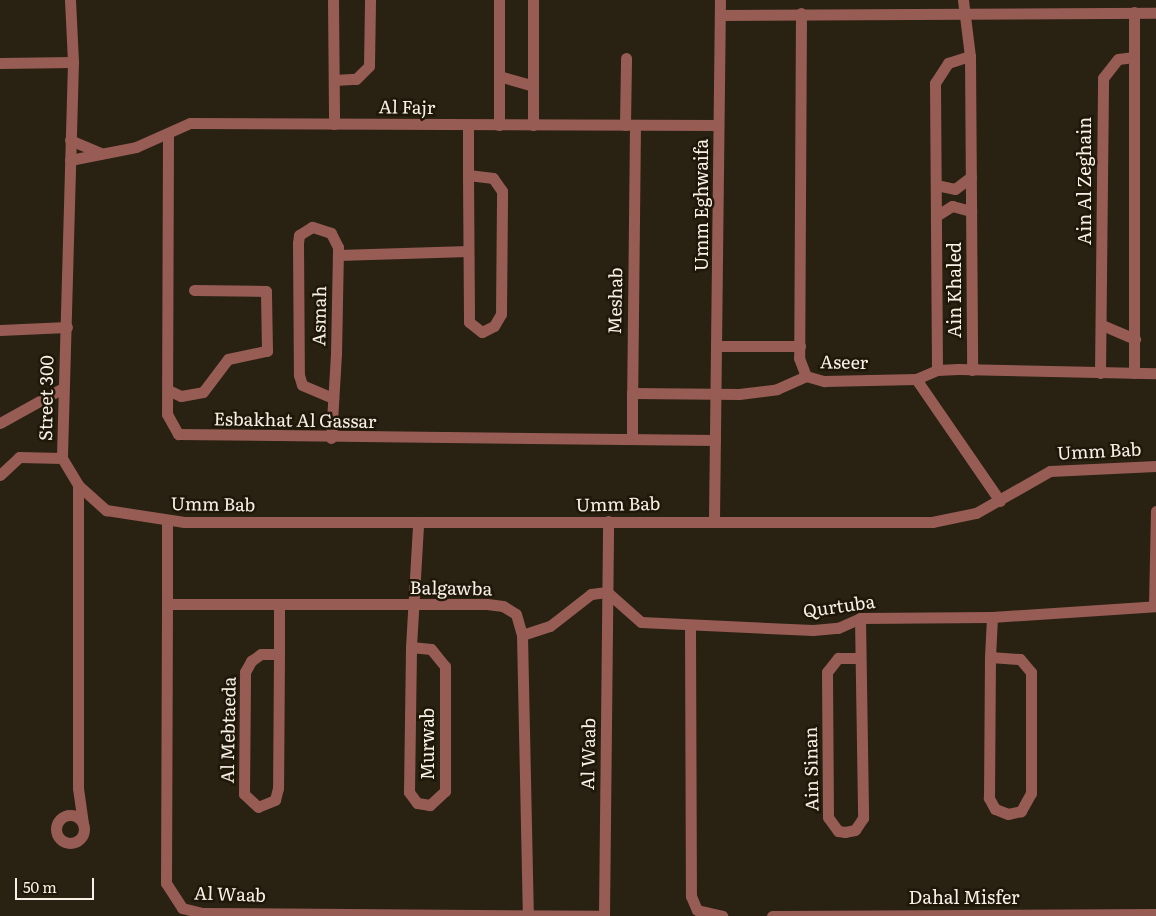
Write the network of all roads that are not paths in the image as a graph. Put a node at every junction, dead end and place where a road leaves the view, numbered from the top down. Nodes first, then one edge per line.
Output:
1 (333, 0) edge
2 (370, 0) edge
3 (499, 0) edge
4 (533, 0) edge
5 (720, 0) edge
6 (963, 0) edge
7 (71, 1) edge
8 (1134, 12) junction
9 (801, 13) junction
10 (1156, 13) edge
11 (720, 15) junction
12 (964, 15) junction
13 (970, 56) junction
14 (1134, 57) junction
15 (626, 58) dead end
16 (0, 62) edge
17 (73, 62) junction
18 (498, 76) junction
19 (334, 80) junction
20 (533, 86) junction
21 (334, 124) junction
22 (468, 125) junction
23 (498, 125) junction
24 (533, 125) junction
25 (630, 125) junction
26 (718, 125) junction
27 (168, 134) junction
28 (70, 140) junction
29 (101, 153) junction
30 (70, 160) junction
31 (468, 175) junction
32 (971, 177) junction
33 (936, 184) junction
34 (971, 211) junction
35 (936, 216) junction
36 (468, 251) junction
37 (338, 255) junction
38 (194, 290) dead end
39 (1102, 325) junction
40 (67, 327) junction
41 (0, 330) edge
42 (1134, 339) junction
43 (718, 346) junction
44 (800, 346) junction
45 (936, 370) junction
46 (972, 370) junction
47 (1100, 372) junction
48 (1134, 373) junction
49 (1156, 373) edge
50 (806, 376) junction
51 (916, 379) junction
52 (63, 388) junction
53 (168, 390) junction
54 (632, 393) junction
55 (717, 395) junction
56 (333, 398) junction
57 (0, 423) edge
58 (331, 438) junction
59 (632, 439) junction
60 (714, 440) junction
61 (62, 458) junction
62 (1156, 466) edge
63 (0, 475) edge
64 (78, 485) junction
65 (1000, 500) junction
66 (1156, 511) edge
67 (714, 520) junction
68 (167, 521) junction
69 (608, 521) junction
70 (418, 524) junction
71 (607, 592) junction
72 (167, 604) junction
73 (412, 604) junction
74 (279, 606) junction
75 (1155, 606) edge
76 (992, 617) junction
77 (860, 618) junction
78 (690, 626) junction
79 (522, 635) junction
80 (411, 647) junction
81 (279, 654) junction
82 (990, 657) junction
83 (860, 658) junction
84 (78, 788) junction
85 (66, 815) junction
86 (83, 823) junction
87 (528, 913) junction
88 (1156, 914) edge
89 (604, 916) edge
90 (722, 916) edge
91 (772, 916) edge

1 - 19 street
2 - 19 street
3 - 18 street
4 - 20 street
5 - 11 street, Umm Eghwaifa
6 - 12 street, Ain Khaled
7 - 17 street, Street 300
8 - 10 street
8 - 12 street
8 - 14 street
9 - 11 street
9 - 12 street
9 - 44 street, Aseer
11 - 26 street, Umm Eghwaifa
12 - 13 street, Ain Khaled
13 - 32 street, Ain Khaled
13 - 33 street, Ain Khaled
14 - 39 street, Ain Al Zeghain
14 - 42 street
15 - 25 street, Meshab
16 - 17 street
17 - 28 street, Street 300
18 - 20 street
18 - 23 street
19 - 21 street
20 - 24 street
21 - 22 street, Al Fajr
21 - 27 street, Al Fajr
22 - 23 street, Al Fajr
22 - 31 street
23 - 24 street, Al Fajr
24 - 25 street, Al Fajr
25 - 26 street, Al Fajr
25 - 54 street, Meshab
26 - 43 street, Umm Eghwaifa
27 - 29 street, Al Fajr
27 - 53 street, Esbakhat Al Gassar
28 - 29 street
28 - 30 street, Street 300
29 - 30 street, Al Fajr
30 - 40 street, Street 300
31 - 36 street
31 - 36 street
32 - 33 street
32 - 34 street, Ain Khaled
33 - 35 street, Ain Khaled
34 - 35 street
34 - 46 street, Ain Khaled
35 - 45 street, Ain Khaled
36 - 37 street
37 - 56 street, Asmah
37 - 56 street, Asmah
38 - 53 street
39 - 42 street
39 - 47 street, Ain Al Zeghain
40 - 41 street
40 - 52 street, Street 300
42 - 48 street
43 - 44 street
43 - 55 street, Umm Eghwaifa
44 - 50 street, Aseer
45 - 46 street, Aseer
45 - 51 street, Aseer
46 - 47 street, Aseer
47 - 48 street, Aseer
48 - 49 street, Aseer
50 - 51 street, Aseer
50 - 55 street
51 - 65 street
52 - 57 street
52 - 61 street, Street 300
53 - 58 street, Esbakhat Al Gassar
54 - 55 street
54 - 59 street, Meshab
55 - 60 street, Umm Eghwaifa
56 - 58 street, Asmah
58 - 59 street, Esbakhat Al Gassar
59 - 60 street, Esbakhat Al Gassar
60 - 67 street, Umm Eghwaifa
61 - 63 street
61 - 64 street, Street 300
62 - 65 street, Umm Bab
64 - 68 street, Umm Bab
64 - 84 street
65 - 67 street, Umm Bab
66 - 75 street
67 - 69 street, Umm Bab
68 - 70 street, Umm Bab
68 - 72 street
69 - 70 street, Umm Bab
69 - 71 street, Al Waab
70 - 73 street, Murwab
71 - 78 street, Qurtuba
71 - 79 street
71 - 89 street, Al Waab
72 - 74 street, Balgawba
72 - 87 street, Al Waab
73 - 74 street, Balgawba
73 - 79 street, Balgawba
73 - 80 street, Murwab
74 - 81 street, Al Mebtaeda
75 - 76 street, Qurtuba
76 - 77 street, Qurtuba
76 - 82 street
77 - 78 street, Qurtuba
77 - 83 street, Ain Sinan
78 - 90 street
79 - 87 street, Balgawba
80 - 80 street, Murwab
81 - 81 street, Al Mebtaeda
82 - 82 street
83 - 83 street, Ain Sinan
84 - 85 street
84 - 86 street
85 - 86 street
85 - 86 street
87 - 89 street, Al Waab
88 - 91 street, Dahal Misfer

